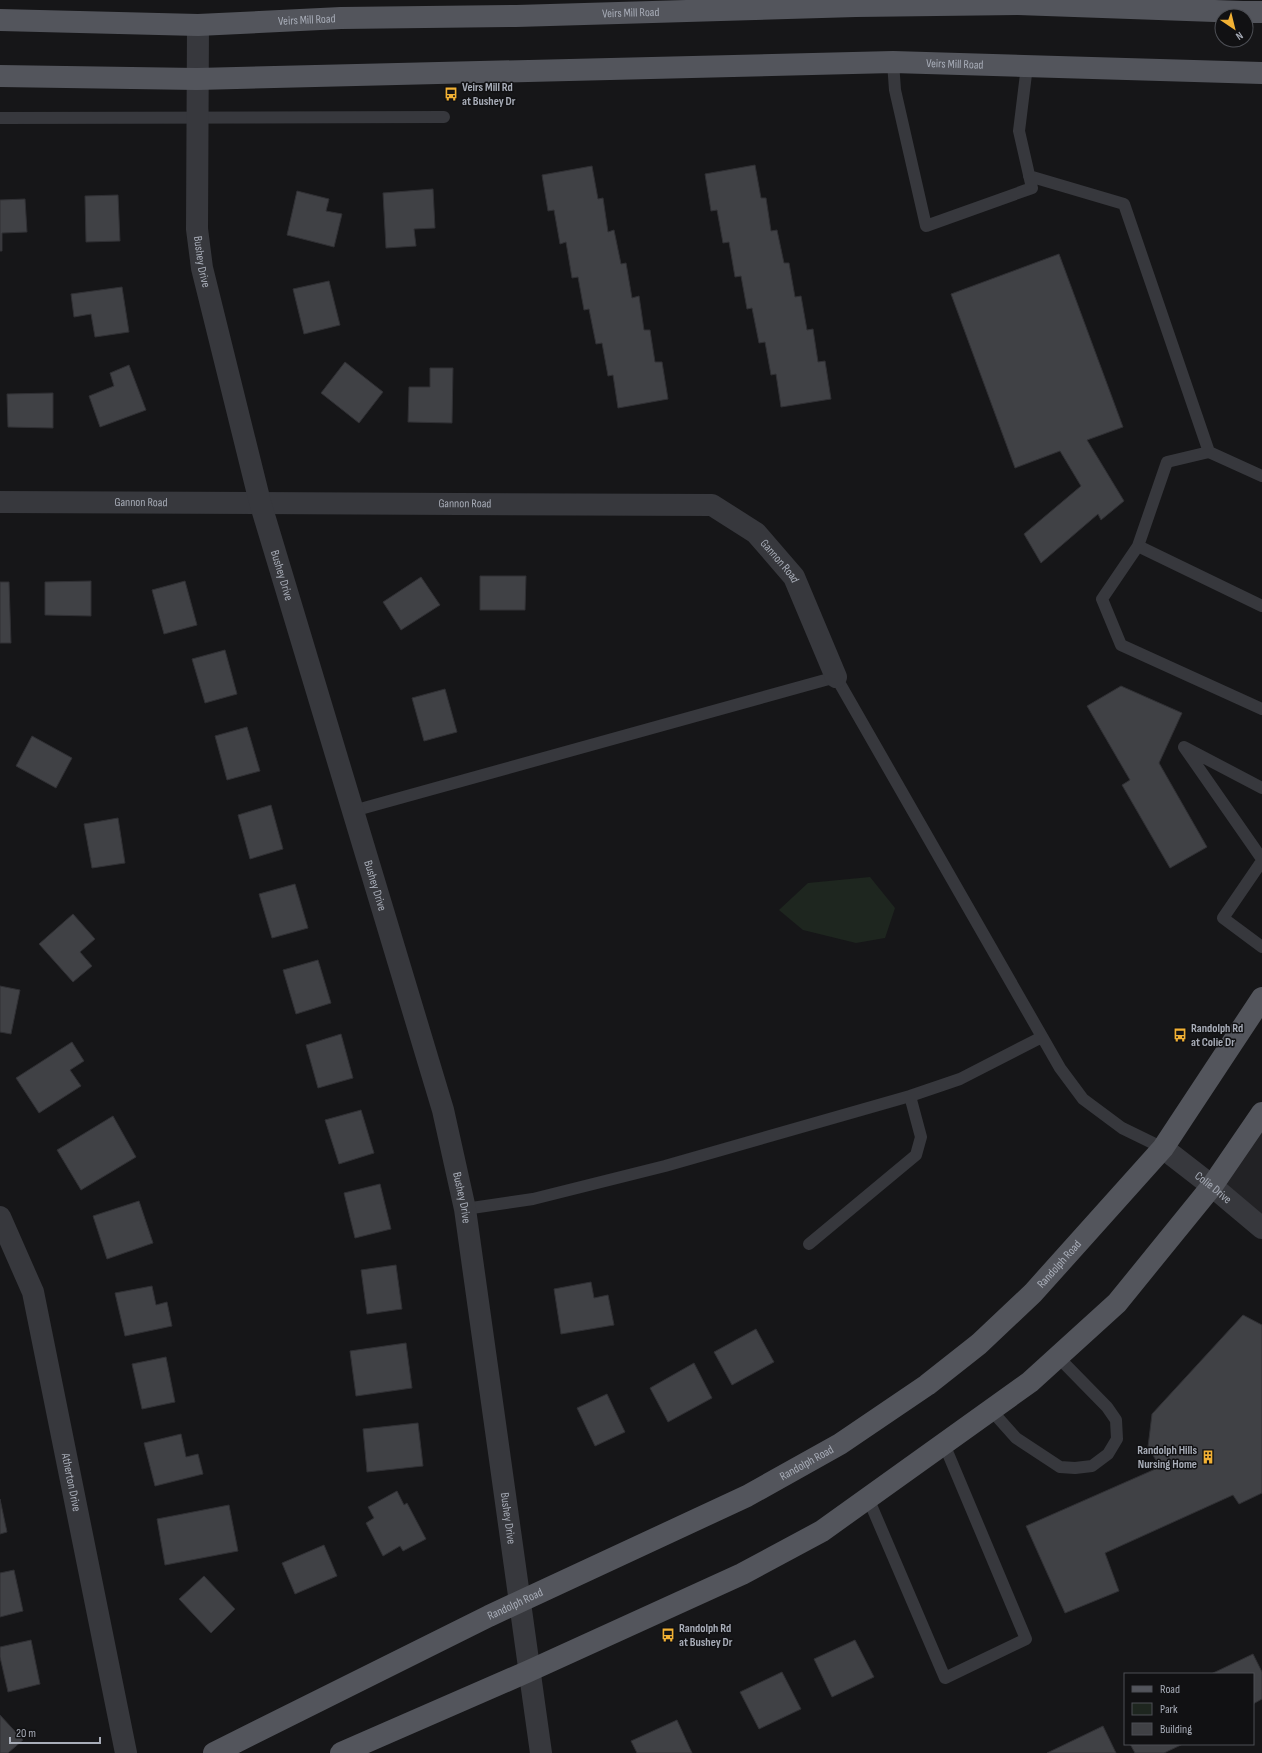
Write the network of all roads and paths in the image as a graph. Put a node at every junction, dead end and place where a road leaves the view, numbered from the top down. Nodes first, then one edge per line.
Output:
1 (1262, 12) edge
2 (0, 20) edge
3 (198, 25) junction
4 (893, 62) junction
5 (1027, 66) junction
6 (1262, 73) edge
7 (0, 76) edge
8 (197, 79) junction
9 (444, 117) dead end
10 (0, 118) edge
11 (197, 118) junction
12 (1029, 176) junction
13 (1209, 452) junction
14 (1262, 476) edge
15 (0, 502) edge
16 (260, 502) junction
17 (1138, 546) junction
18 (1262, 606) edge
19 (836, 677) junction
20 (1262, 709) edge
21 (1262, 788) edge
22 (353, 811) junction
23 (1262, 860) edge
24 (1262, 947) edge
25 (1262, 998) edge
26 (1042, 1037) junction
27 (910, 1096) junction
28 (1262, 1112) edge
29 (1163, 1148) junction
30 (1212, 1186) junction
31 (465, 1209) junction
32 (0, 1217) edge
33 (1262, 1228) edge
34 (809, 1244) dead end
35 (1058, 1357) junction
36 (992, 1410) junction
37 (944, 1444) junction
38 (868, 1498) junction
39 (519, 1602) junction
40 (529, 1671) junction
41 (126, 1753) edge
42 (214, 1753) edge
43 (341, 1753) edge
44 (541, 1753) edge

1 - 3 main road, Veirs Mill Road
2 - 3 main road, Veirs Mill Road
3 - 8 street, Bushey Drive
4 - 5 main road, Veirs Mill Road
4 - 8 main road, Veirs Mill Road
4 - 12 lane
5 - 6 main road, Veirs Mill Road
5 - 12 lane
7 - 8 main road, Veirs Mill Road
8 - 11 street, Bushey Drive
9 - 11 lane
10 - 11 lane
11 - 16 street, Bushey Drive
12 - 13 lane
13 - 14 lane
13 - 17 lane
15 - 16 street, Gannon Road
16 - 19 street, Gannon Road
16 - 22 street, Bushey Drive
17 - 18 lane
17 - 20 lane
19 - 22 lane
19 - 26 lane
21 - 23 lane
22 - 31 street, Bushey Drive
23 - 24 lane
25 - 29 main road, Randolph Road
26 - 27 lane
26 - 29 lane
27 - 31 lane
27 - 34 lane
28 - 30 main road
29 - 30 street, Colie Drive
29 - 39 main road, Randolph Road
30 - 33 street, Colie Drive
30 - 35 main road
31 - 39 street, Bushey Drive
32 - 41 street, Atherton Drive
35 - 36 main road
35 - 36 lane
36 - 37 main road
37 - 38 main road
37 - 38 lane
38 - 40 main road
39 - 40 street, Bushey Drive
39 - 42 main road, Randolph Road
40 - 43 main road
40 - 44 street, Bushey Drive

